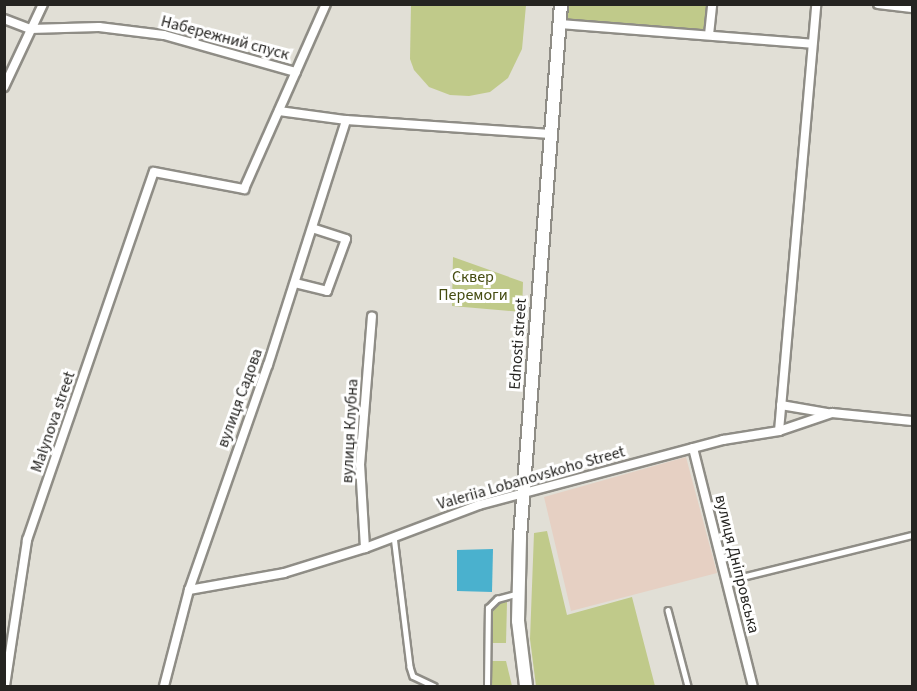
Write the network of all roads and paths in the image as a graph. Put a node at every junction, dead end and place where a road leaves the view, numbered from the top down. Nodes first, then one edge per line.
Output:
1 (43, 4) edge
2 (326, 4) edge
3 (561, 4) edge
4 (712, 4) edge
5 (816, 4) edge
6 (878, 4) edge
7 (912, 8) edge
8 (4, 19) edge
9 (560, 24) junction
10 (30, 29) junction
11 (710, 36) junction
12 (812, 44) junction
13 (296, 72) junction
14 (4, 87) edge
15 (279, 111) junction
16 (346, 120) junction
17 (551, 134) junction
18 (313, 228) junction
19 (295, 283) junction
20 (372, 316) dead end
21 (782, 405) junction
22 (832, 413) junction
23 (912, 421) edge
24 (779, 431) junction
25 (693, 448) junction
26 (523, 495) junction
27 (912, 535) edge
28 (394, 536) junction
29 (365, 548) junction
30 (726, 580) junction
31 (189, 590) junction
32 (519, 593) junction
33 (668, 610) dead end
34 (5, 687) edge
35 (164, 687) edge
36 (434, 687) edge
37 (487, 687) edge
38 (526, 687) edge
39 (688, 687) edge
40 (753, 687) edge

1 - 10 street
2 - 13 street
3 - 9 street, Ednosti street
4 - 11 street
5 - 12 street
6 - 7 street
8 - 10 street, Набережний спуск
9 - 11 street
9 - 17 street, Ednosti street
10 - 13 street, Набережний спуск
10 - 14 street
11 - 12 street
12 - 21 street
13 - 15 street
15 - 16 street
15 - 34 street, Malynova street
16 - 17 street
16 - 18 street, вулиця Садова
17 - 26 street, Ednosti street
18 - 19 street, вулиця Садова
18 - 19 street
19 - 31 street, вулиця Садова
20 - 29 street, вулиця Клубна
21 - 22 street
21 - 24 street
22 - 23 street
22 - 24 street, Valeriia Lobanovskoho Street
24 - 25 street, Valeriia Lobanovskoho Street
25 - 26 street, Valeriia Lobanovskoho Street
25 - 30 street, вулиця Дніпровська
26 - 28 street, Valeriia Lobanovskoho Street
26 - 32 street, Ednosti street
27 - 30 lane
28 - 29 street, Valeriia Lobanovskoho Street
28 - 36 lane
29 - 31 street, Valeriia Lobanovskoho Street
30 - 40 street, вулиця Дніпровська
31 - 35 street, вулиця Садова
32 - 37 lane
32 - 38 street, Ednosti street
33 - 39 lane

